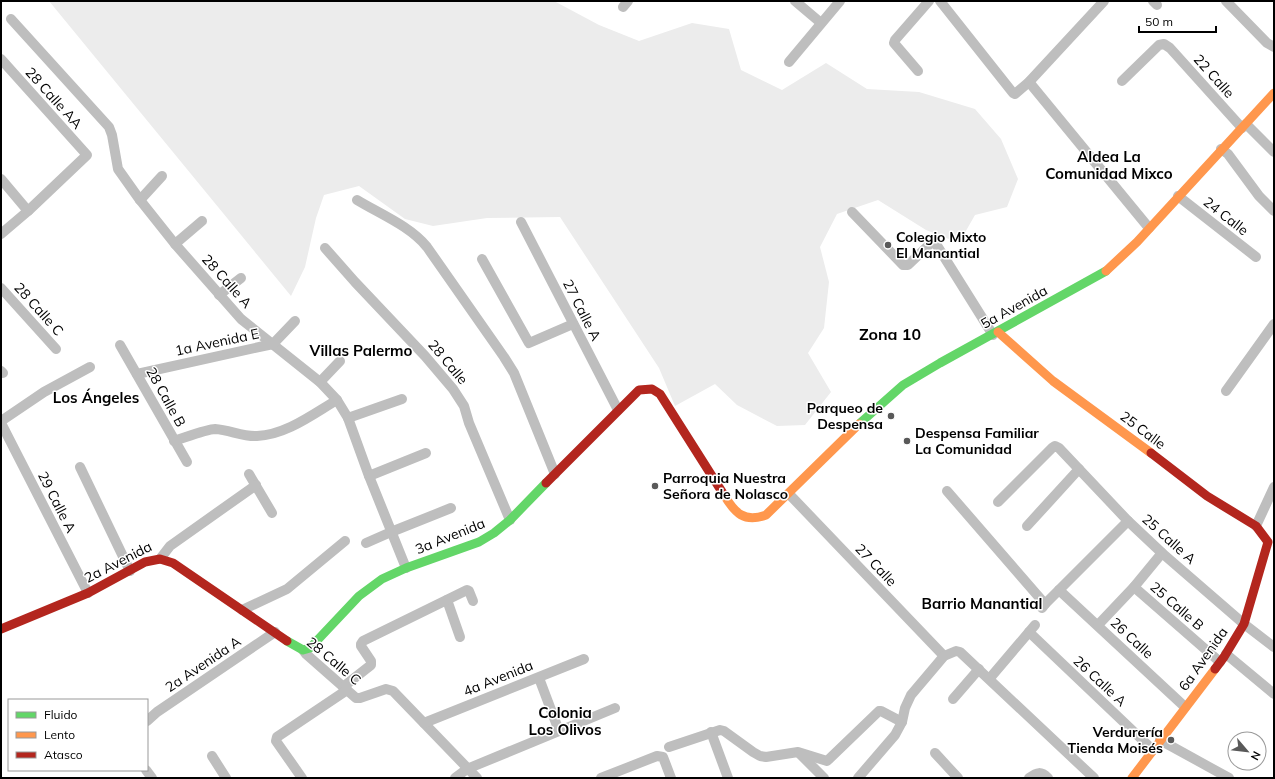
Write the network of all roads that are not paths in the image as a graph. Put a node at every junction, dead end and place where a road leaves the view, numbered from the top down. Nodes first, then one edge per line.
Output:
1 (795, 1) edge
2 (840, 1) edge
3 (929, 1) edge
4 (940, 1) edge
5 (1104, 1) edge
6 (1226, 1) edge
7 (11, 19) dead end
8 (821, 23) junction
9 (1274, 47) edge
10 (1, 59) edge
11 (789, 62) dead end
12 (918, 71) dead end
13 (1122, 81) dead end
14 (1029, 82) junction
15 (1274, 93) edge
16 (1244, 126) junction
17 (1221, 149) junction
18 (1274, 152) edge
19 (162, 176) dead end
20 (1, 179) edge
21 (1178, 196) junction
22 (140, 200) junction
23 (357, 200) dead end
24 (28, 211) junction
25 (1274, 211) edge
26 (852, 212) dead end
27 (202, 221) dead end
28 (521, 222) dead end
29 (1149, 228) junction
30 (1, 234) edge
31 (175, 244) junction
32 (325, 248) dead end
33 (1256, 257) dead end
34 (482, 259) dead end
35 (241, 278) dead end
36 (1, 288) edge
37 (219, 295) junction
38 (295, 321) dead end
39 (573, 324) junction
40 (1274, 324) edge
41 (995, 334) junction
42 (273, 344) junction
43 (120, 345) dead end
44 (56, 350) dead end
45 (340, 361) dead end
46 (90, 368) dead end
47 (137, 374) junction
48 (320, 382) junction
49 (1226, 391) dead end
50 (402, 399) dead end
51 (338, 400) junction
52 (618, 410) junction
53 (348, 418) junction
54 (1, 422) edge
55 (174, 441) junction
56 (426, 453) dead end
57 (187, 462) dead end
58 (80, 467) dead end
59 (1079, 469) junction
60 (249, 474) dead end
61 (555, 474) junction
62 (369, 476) junction
63 (256, 486) junction
64 (1274, 487) edge
65 (947, 491) dead end
66 (789, 494) junction
67 (998, 502) dead end
68 (451, 508) dead end
69 (272, 513) dead end
70 (747, 518) joint
71 (510, 520) junction
72 (1128, 521) junction
73 (1027, 526) dead end
74 (1256, 526) junction
75 (391, 532) junction
76 (345, 541) dead end
77 (366, 543) dead end
78 (1271, 544) edge
79 (1162, 553) junction
80 (160, 559) junction
81 (406, 568) junction
82 (130, 571) junction
83 (1134, 587) junction
84 (1059, 590) junction
85 (88, 593) junction
86 (447, 600) junction
87 (473, 601) dead end
88 (242, 610) junction
89 (1244, 624) junction
90 (1098, 625) junction
91 (1, 629) edge
92 (275, 632) junction
93 (460, 637) dead end
94 (1274, 647) edge
95 (303, 650) junction
96 (944, 656) junction
97 (1223, 658) junction
98 (584, 659) dead end
99 (979, 669) junction
100 (539, 678) junction
101 (990, 678) junction
102 (345, 689) junction
103 (1274, 694) edge
104 (953, 699) dead end
105 (1185, 707) junction
106 (615, 708) dead end
107 (148, 720) edge
108 (902, 722) junction
109 (424, 723) junction
110 (559, 730) junction
111 (711, 732) junction
112 (1160, 740) junction
113 (669, 747) dead end
114 (1153, 750) junction
115 (798, 752) junction
116 (935, 753) dead end
117 (212, 756) dead end
118 (467, 769) junction
119 (612, 776) edge
120 (1046, 776) edge
121 (226, 778) edge
122 (302, 778) edge
123 (456, 778) edge
124 (477, 778) edge
125 (601, 778) edge
126 (671, 778) edge
127 (728, 778) edge
128 (824, 778) edge
129 (858, 778) edge
130 (958, 778) edge
131 (1029, 778) edge
132 (1094, 778) edge
133 (1132, 778) edge
134 (1229, 778) edge

1 - 8 street
2 - 8 street
3 - 12 street
4 - 14 street
5 - 14 street
6 - 9 street
7 - 22 street, 28 Calle A
8 - 11 street
10 - 24 street, 28 Calle AA
13 - 16 street, 22 Calle
14 - 29 street
15 - 16 street, 5a Avenida
16 - 17 street, 5a Avenida
16 - 18 street, 22 Calle
17 - 21 street, 5a Avenida
17 - 25 street
19 - 22 street
20 - 24 street
21 - 29 street, 5a Avenida
21 - 33 street, 24 Calle
22 - 31 street, 28 Calle A
23 - 61 street
24 - 30 street
26 - 41 street, 25 Calle
27 - 31 street
28 - 39 street, 27 Calle A
29 - 41 street, 5a Avenida
31 - 37 street, 28 Calle A
32 - 71 street, 28 Calle
34 - 39 street
35 - 37 street
36 - 44 street, 28 Calle C
37 - 42 street, 28 Calle A
38 - 42 street, 1a Avenida E
39 - 52 street, 27 Calle A
40 - 49 street
41 - 66 street, 5a Avenida
41 - 74 street, 25 Calle
42 - 47 street, 1a Avenida E
42 - 48 street, 28 Calle A
43 - 47 street, 28 Calle B
45 - 48 street
46 - 54 street
47 - 55 street, 28 Calle B
48 - 51 street, 28 Calle A
50 - 53 street
51 - 53 street, 28 Calle A
51 - 55 street
52 - 61 street, 3a Avenida
52 - 70 street, 3a Avenida
53 - 62 street, 28 Calle A
54 - 85 street, 29 Calle A
55 - 57 street, 28 Calle B
56 - 62 street
58 - 82 street
59 - 67 street, 25 Calle A
59 - 72 street, 25 Calle A
59 - 73 street
60 - 63 street
61 - 71 street, 3a Avenida
62 - 75 street, 28 Calle A
63 - 69 street
63 - 80 street, 2a Avenida
64 - 74 street
65 - 84 street
66 - 70 street, 5a Avenida
66 - 96 street, 27 Calle
68 - 75 street
71 - 81 street, 3a Avenida
72 - 79 street, 25 Calle A
72 - 84 street
74 - 78 street, 25 Calle
75 - 77 street
75 - 81 street, 28 Calle A
76 - 88 street
78 - 89 street, 6a Avenida
79 - 83 street
79 - 89 street, 25 Calle A
80 - 82 street, 2a Avenida
80 - 88 street, 28 Calle C
81 - 95 street, 3a Avenida
82 - 85 street, 2a Avenida
83 - 90 street
83 - 97 street, 25 Calle B
84 - 90 street, 26 Calle
85 - 91 street, 2a Avenida
86 - 87 street
86 - 93 street
86 - 102 street
88 - 92 street, 28 Calle C
89 - 94 street, 25 Calle A
89 - 97 street, 6a Avenida
90 - 105 street, 26 Calle
92 - 95 street, 28 Calle C
92 - 107 street, 2a Avenida A
95 - 102 street, 28 Calle C
96 - 99 street
96 - 108 street
97 - 103 street, 25 Calle B
97 - 105 street, 6a Avenida
98 - 100 street, 4a Avenida
99 - 101 street
99 - 104 street
100 - 109 street, 4a Avenida
100 - 110 street
101 - 114 street, 26 Calle A
101 - 132 street
102 - 109 street, 28 Calle C
102 - 122 street
105 - 112 street, 6a Avenida
106 - 110 street
108 - 115 street
108 - 129 street
109 - 118 street, 28 Calle C
110 - 118 street
111 - 113 street
111 - 115 street
111 - 127 street
112 - 114 street, 6a Avenida
112 - 134 street
114 - 133 street, 6a Avenida
115 - 128 street
116 - 130 street
117 - 121 street
118 - 123 street
118 - 124 street, 28 Calle C
119 - 125 street
119 - 126 street
120 - 131 street

